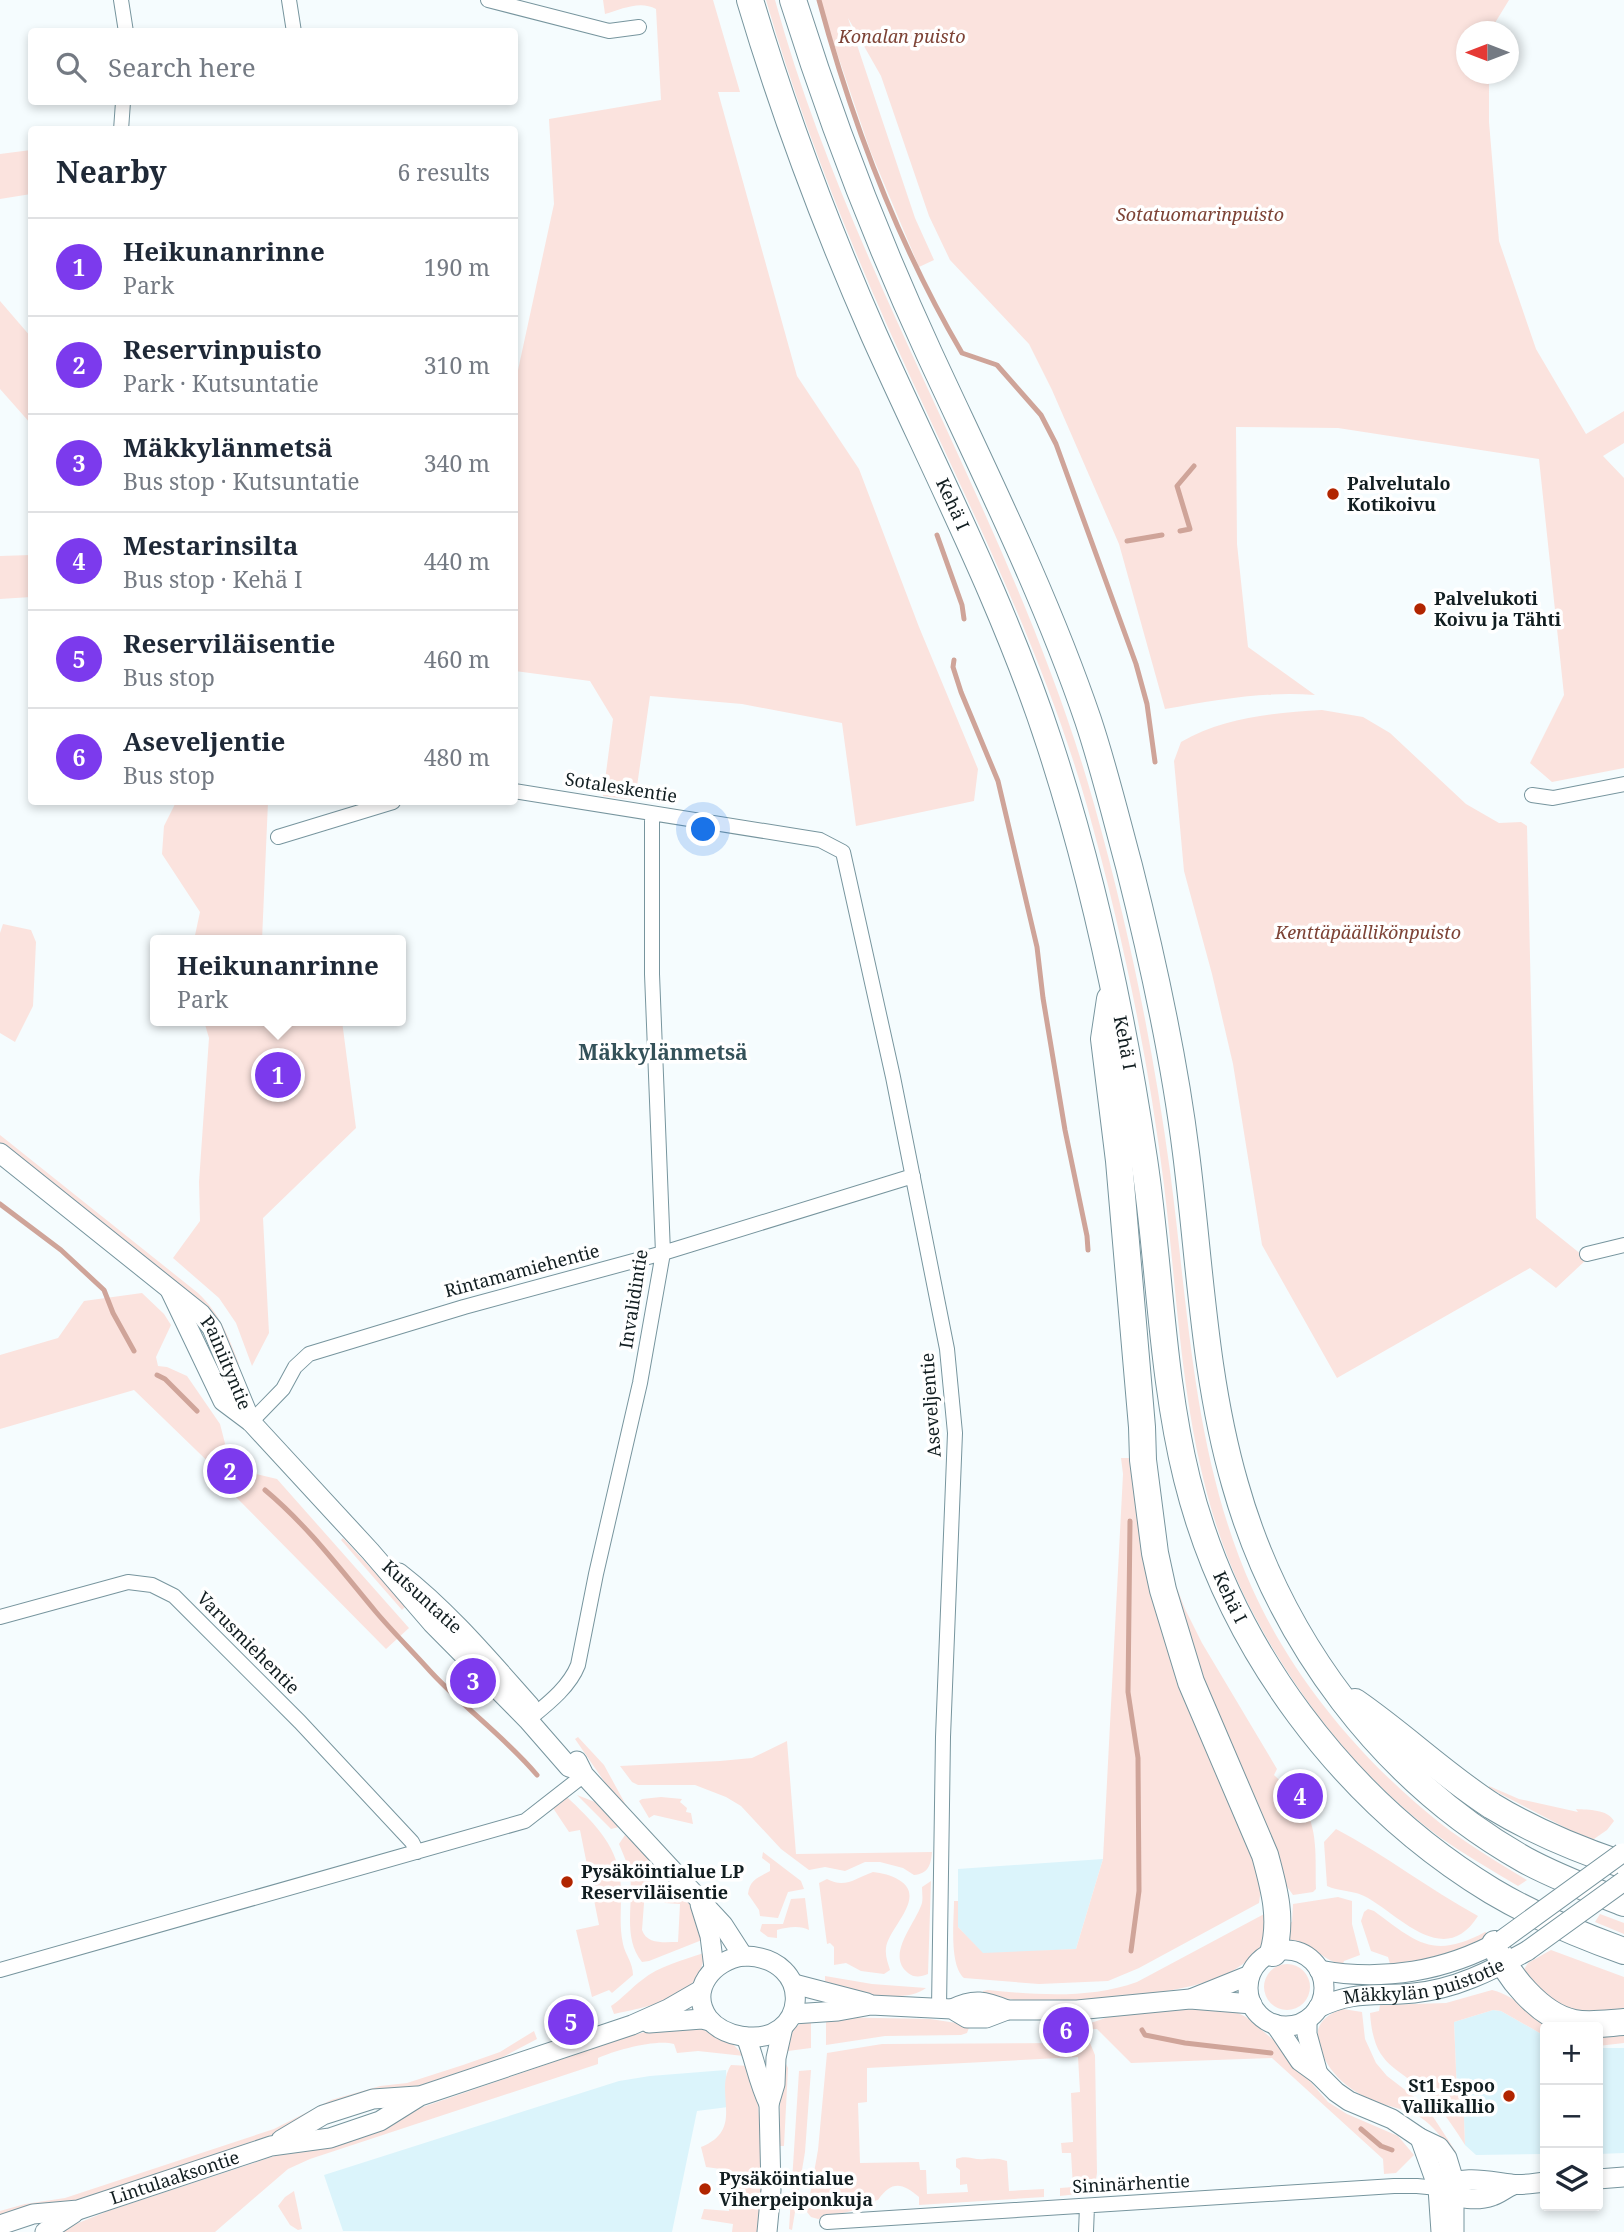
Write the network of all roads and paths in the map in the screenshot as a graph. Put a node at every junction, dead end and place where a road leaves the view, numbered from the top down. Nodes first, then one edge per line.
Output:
1 (121, 0) edge
2 (289, 0) edge
3 (488, 0) edge
4 (750, 0) edge
5 (793, 0) edge
6 (639, 27) dead end
7 (125, 28) edge
8 (293, 28) edge
9 (123, 105) edge
10 (121, 126) edge
11 (1624, 784) edge
12 (518, 792) edge
13 (1532, 795) dead end
14 (383, 805) edge
15 (652, 814) junction
16 (278, 837) dead end
17 (843, 852) joint
18 (1114, 980) junction
19 (0, 1153) edge
20 (913, 1176) junction
21 (1624, 1245) edge
22 (663, 1253) junction
23 (1587, 1254) dead end
24 (251, 1422) junction
25 (0, 1616) edge
26 (1332, 1686) junction
27 (532, 1717) junction
28 (582, 1773) junction
29 (417, 1852) junction
30 (1623, 1857) edge
31 (1624, 1881) edge
32 (698, 1900) junction
33 (1624, 1903) edge
34 (1500, 1950) junction
35 (1624, 1951) edge
36 (1273, 1953) junction
37 (743, 1956) junction
38 (714, 1968) junction
39 (0, 1970) edge
40 (1319, 1970) junction
41 (1251, 1975) junction
42 (794, 1984) junction
43 (701, 1990) junction
44 (1190, 1999) junction
45 (1252, 2004) junction
46 (871, 2005) junction
47 (946, 2008) junction
48 (1313, 2014) junction
49 (788, 2020) junction
50 (710, 2021) junction
51 (1624, 2022) edge
52 (1275, 2024) junction
53 (632, 2025) junction
54 (746, 2037) junction
55 (1318, 2074) junction
56 (769, 2104) junction
57 (1624, 2177) edge
58 (1603, 2179) edge
59 (1540, 2182) edge
60 (1449, 2189) junction
61 (1087, 2206) junction
62 (78, 2210) junction
63 (827, 2222) dead end
64 (0, 2225) edge
65 (45, 2232) edge
66 (767, 2232) edge
67 (1086, 2232) edge
68 (1441, 2232) edge
69 (1454, 2232) edge

1 - 7 street
2 - 8 street
3 - 6 street
4 - 18 highway, Kehä I
5 - 26 highway
9 - 10 street
11 - 13 street
12 - 15 street, Sotaleskentie
14 - 16 street
15 - 17 street, Sotaleskentie
15 - 22 street, Invalidintie
17 - 20 street, Aseveljentie
18 - 35 highway, Kehä I
18 - 36 highway
19 - 24 street, Painiityntie
20 - 22 street, Rintamamiehentie
20 - 47 street, Aseveljentie
21 - 23 street
22 - 24 street, Rintamamiehentie
22 - 27 street, Invalidintie
24 - 27 street, Kutsuntatie
25 - 29 street, Varusmiehentie
26 - 30 highway
26 - 33 highway
27 - 28 street, Kutsuntatie
28 - 29 street
28 - 32 street, Kutsuntatie
29 - 39 street
30 - 34 street, bridge
31 - 34 street, Mäkkylän puistotie, bridge
32 - 37 street, Kutsuntatie
32 - 38 street, Kutsuntatie
34 - 40 street, Mäkkylän puistotie
34 - 48 street, Mäkkylän puistotie
34 - 51 highway
36 - 40 street
36 - 41 street
37 - 38 street
37 - 42 street
38 - 43 street
40 - 48 street
41 - 44 street
41 - 45 street
42 - 46 street
42 - 49 street
43 - 50 street
43 - 53 street, Lintulaaksontie
44 - 45 street
44 - 47 street
45 - 52 street
46 - 47 street
46 - 49 street
48 - 52 street
48 - 55 street
49 - 54 street
49 - 56 street
50 - 53 street, Lintulaaksontie
50 - 54 street
52 - 55 street
53 - 62 street, Lintulaaksontie
54 - 56 street
55 - 60 street
56 - 66 street
57 - 58 street
59 - 60 street
60 - 61 street, Sininärhentie
60 - 68 street
60 - 69 street
61 - 63 street, Sininärhentie
61 - 67 street
62 - 64 street, Lintulaaksontie
62 - 65 street, Lintulaaksontie

